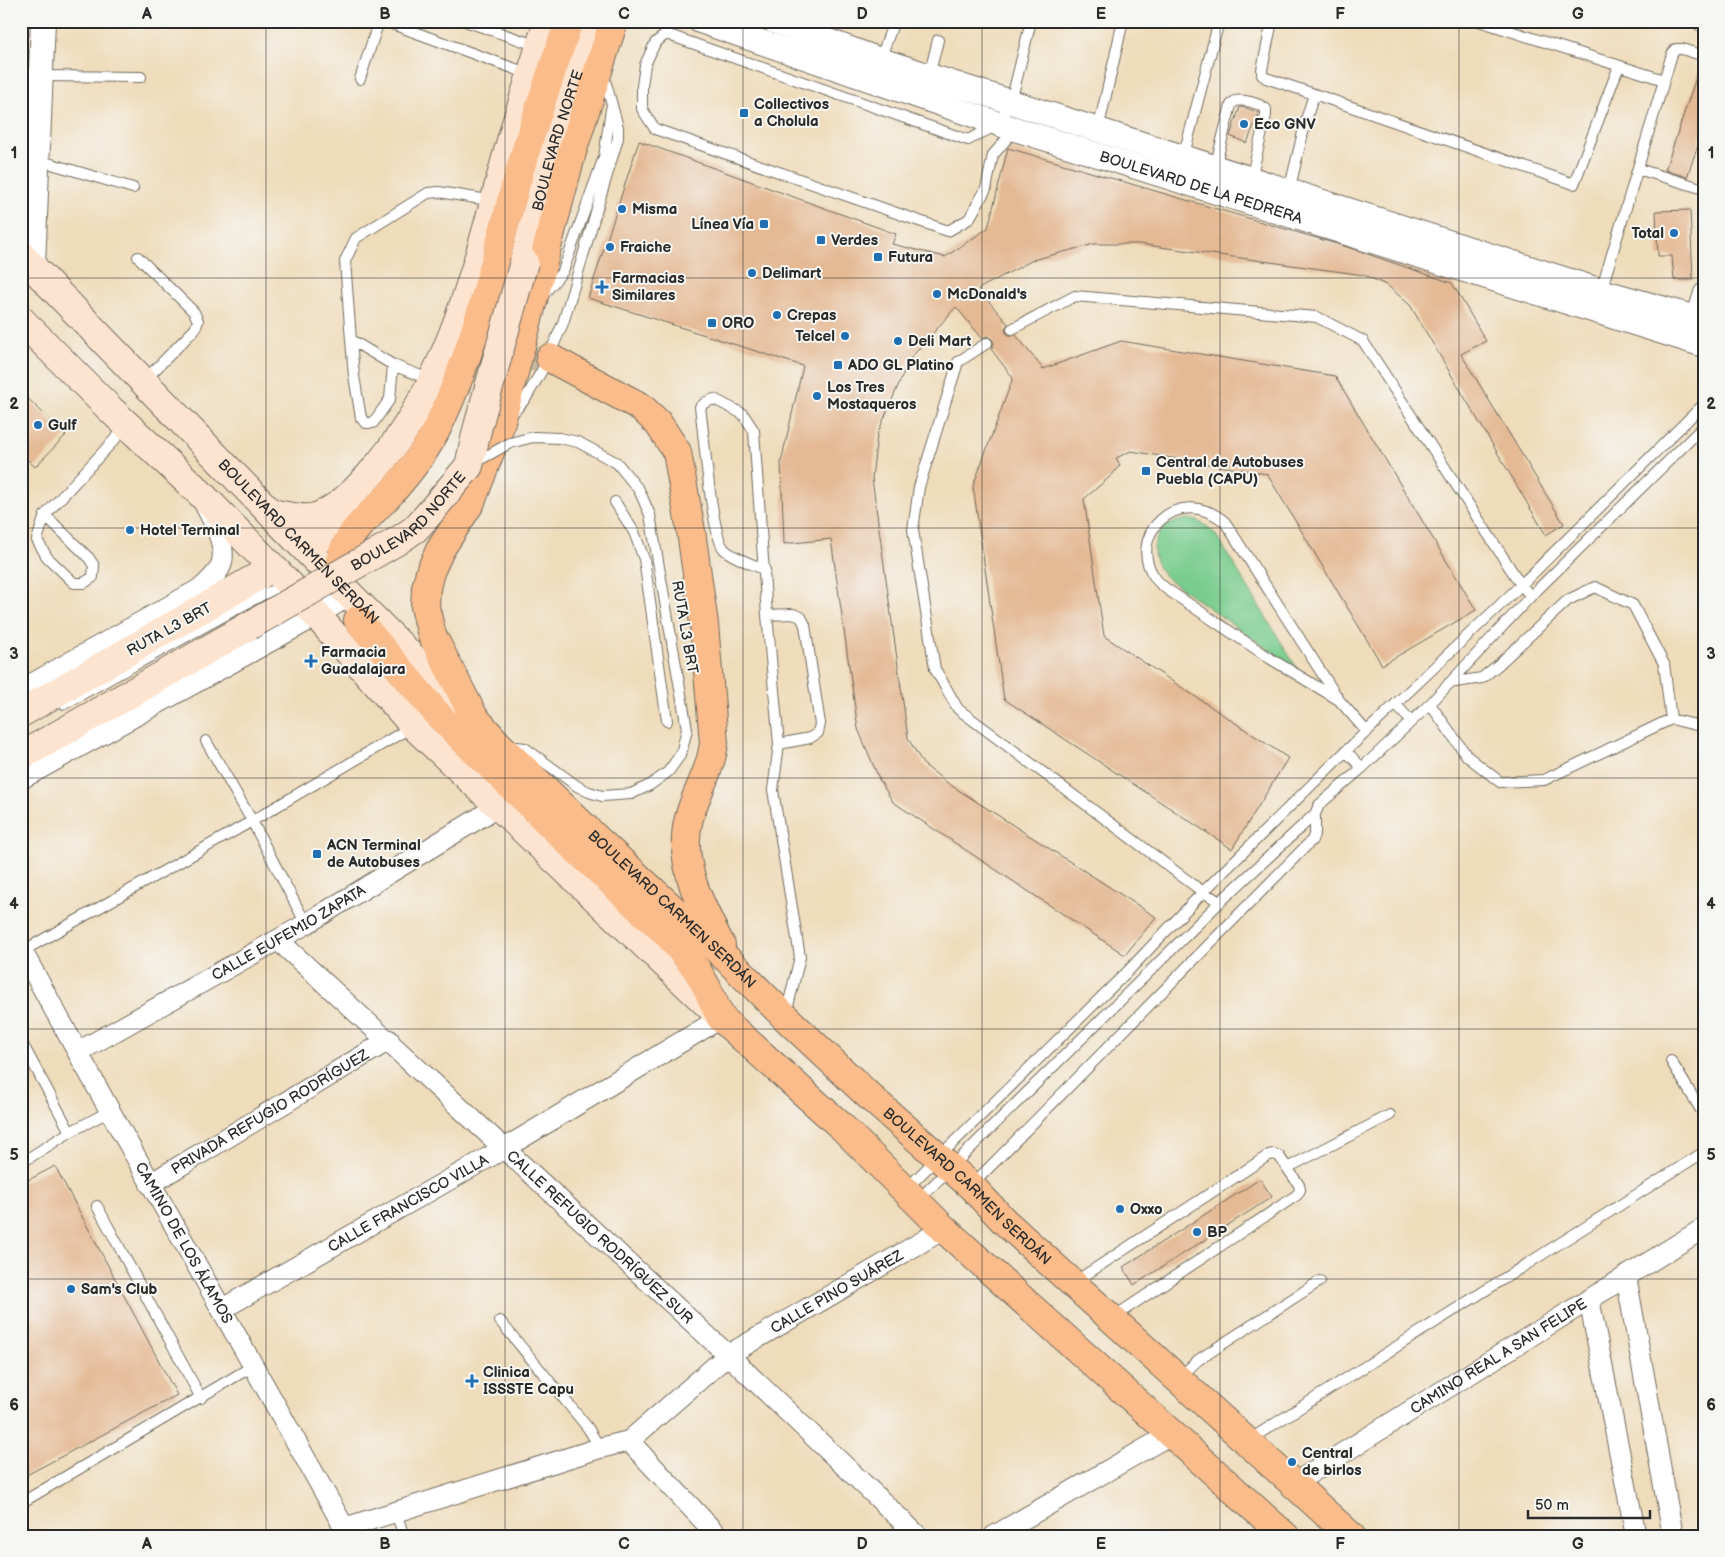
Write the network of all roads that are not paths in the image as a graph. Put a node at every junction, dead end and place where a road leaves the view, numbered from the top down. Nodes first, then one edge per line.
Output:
1 (43, 21) edge
2 (379, 21) edge
3 (384, 21) edge
4 (466, 21) edge
5 (548, 21) edge
6 (568, 21) edge
7 (595, 21) edge
8 (614, 21) edge
9 (700, 21) edge
10 (774, 21) edge
11 (894, 21) edge
12 (1031, 21) edge
13 (1123, 21) edge
14 (1219, 21) edge
15 (1272, 21) edge
16 (1479, 21) edge
17 (938, 40) dead end
18 (540, 47) junction
19 (1704, 56) edge
20 (880, 60) junction
21 (601, 63) junction
22 (1620, 66) junction
23 (532, 75) junction
24 (42, 76) junction
25 (930, 76) junction
26 (142, 77) dead end
27 (360, 79) dead end
28 (1664, 80) junction
29 (1314, 94) junction
30 (612, 104) junction
31 (1016, 117) junction
32 (1098, 130) junction
33 (38, 160) junction
34 (1215, 167) junction
35 (1180, 168) junction
36 (1638, 169) junction
37 (133, 188) dead end
38 (1704, 189) edge
39 (1248, 190) junction
40 (495, 201) junction
41 (1285, 202) junction
42 (138, 257) dead end
43 (27, 260) edge
44 (1601, 292) junction
45 (1704, 294) edge
46 (532, 302) junction
47 (1700, 318) edge
48 (24, 325) edge
49 (1012, 329) dead end
50 (351, 340) junction
51 (987, 343) dead end
52 (1697, 343) edge
53 (550, 358) tunnel mouth
54 (393, 365) junction
55 (144, 381) junction
56 (452, 385) junction
57 (1704, 404) edge
58 (127, 425) junction
59 (500, 426) junction
60 (1704, 426) edge
61 (469, 466) junction
62 (198, 492) junction
63 (615, 502) dead end
64 (271, 513) junction
65 (45, 515) junction
66 (368, 517) junction
67 (320, 538) tunnel mouth
68 (765, 570) junction
69 (259, 576) tunnel mouth
70 (289, 584) junction
71 (1521, 585) junction
72 (347, 589) junction
73 (1531, 596) junction
74 (318, 615) junction
75 (768, 615) junction
76 (1449, 684) junction
77 (21, 690) edge
78 (1339, 700) junction
79 (1396, 704) junction
80 (1430, 704) junction
81 (55, 709) dead end
82 (21, 713) edge
83 (474, 717) junction
84 (1671, 719) junction
85 (667, 721) dead end
86 (1411, 721) junction
87 (414, 726) junction
88 (1704, 727) edge
89 (1366, 732) junction
90 (206, 741) dead end
91 (498, 744) junction
92 (779, 744) junction
93 (1346, 751) junction
94 (21, 756) edge
95 (1362, 768) junction
96 (21, 780) edge
97 (498, 807) junction
98 (1315, 814) junction
99 (252, 821) junction
100 (1203, 892) junction
101 (1220, 902) junction
102 (306, 924) junction
103 (278, 940) junction
104 (22, 951) edge
105 (728, 960) junction
106 (721, 1018) junction
107 (786, 1018) junction
108 (388, 1040) junction
109 (21, 1041) edge
110 (78, 1052) junction
111 (1671, 1061) dead end
112 (870, 1097) junction
113 (110, 1111) junction
114 (1390, 1115) dead end
115 (1704, 1115) edge
116 (842, 1127) junction
117 (70, 1132) junction
118 (505, 1148) junction
119 (1704, 1152) edge
120 (21, 1163) edge
121 (1287, 1168) junction
122 (953, 1171) junction
123 (150, 1184) junction
124 (910, 1196) junction
125 (97, 1206) dead end
126 (1704, 1228) edge
127 (944, 1229) junction
128 (1626, 1276) junction
129 (1320, 1281) dead end
130 (1073, 1284) junction
131 (1589, 1299) junction
132 (222, 1309) junction
133 (1111, 1318) junction
134 (500, 1321) dead end
135 (728, 1355) junction
136 (253, 1366) junction
137 (1178, 1379) junction
138 (201, 1398) junction
139 (1171, 1434) junction
140 (629, 1441) junction
141 (1246, 1442) junction
142 (600, 1448) junction
143 (1293, 1484) junction
144 (21, 1503) edge
145 (396, 1512) junction
146 (346, 1532) edge
147 (404, 1536) edge
148 (718, 1536) edge
149 (918, 1536) edge
150 (994, 1536) edge
151 (1285, 1536) edge
152 (1351, 1536) edge
153 (1636, 1536) edge
154 (1672, 1536) edge

1 - 24 street
2 - 27 lane
3 - 23 lane
4 - 18 lane
5 - 18 main road
6 - 56 main road, BOULEVARD NORTE
7 - 61 main road, BOULEVARD NORTE, bridge
8 - 21 main road
9 - 31 street, BOULEVARD DE LA PEDRERA
10 - 20 street, BOULEVARD DE LA PEDRERA
11 - 20 lane
12 - 31 lane
13 - 32 lane
14 - 35 lane
15 - 29 lane
16 - 22 lane
17 - 25 lane
18 - 23 main road
19 - 28 lane
20 - 25 street, BOULEVARD DE LA PEDRERA
21 - 30 lane
21 - 46 main road
22 - 28 lane
22 - 29 lane
23 - 40 main road
24 - 26 lane
24 - 33 street
25 - 31 street, BOULEVARD DE LA PEDRERA
28 - 36 lane
29 - 41 lane
30 - 46 lane
30 - 59 lane
31 - 31 lane
31 - 32 street, BOULEVARD DE LA PEDRERA
31 - 35 street, BOULEVARD DE LA PEDRERA
32 - 35 street, BOULEVARD DE LA PEDRERA
33 - 37 lane
33 - 43 street
34 - 35 street, BOULEVARD DE LA PEDRERA
34 - 39 street, BOULEVARD DE LA PEDRERA
34 - 39 lane
35 - 39 street, BOULEVARD DE LA PEDRERA
36 - 38 lane
36 - 44 lane
39 - 41 street, BOULEVARD DE LA PEDRERA
40 - 50 lane
40 - 56 main road
41 - 44 street, BOULEVARD DE LA PEDRERA
41 - 52 street, BOULEVARD DE LA PEDRERA
42 - 55 lane
43 - 55 main road, BOULEVARD CARMEN SERDÁN
44 - 47 street, BOULEVARD DE LA PEDRERA
45 - 47 street
46 - 59 main road
47 - 52 street
48 - 58 main road
49 - 71 lane
50 - 54 lane
50 - 54 lane
51 - 100 lane
53 - 105 main road
54 - 56 lane
55 - 64 main road, BOULEVARD CARMEN SERDÁN
56 - 64 main road
56 - 66 main road, BOULEVARD NORTE
57 - 71 lane
58 - 62 main road
58 - 65 lane
59 - 83 main road
60 - 73 lane
61 - 91 lane, RUTA L3 BRT, bridge
61 - 94 main road, BOULEVARD NORTE, bridge
62 - 70 main road
62 - 77 street
63 - 85 lane
64 - 72 main road, BOULEVARD CARMEN SERDÁN
65 - 65 lane
66 - 67 main road, BOULEVARD NORTE
66 - 72 main road
68 - 68 lane
68 - 75 lane
69 - 82 main road
70 - 72 lane, RUTA L3 BRT
70 - 74 main road
70 - 81 lane, RUTA L3 BRT
71 - 73 lane
71 - 79 lane
72 - 74 street, BOULEVARD NORTE
72 - 83 main road, BOULEVARD CARMEN SERDÁN
72 - 106 main road
73 - 76 lane
74 - 87 main road
74 - 96 street, BOULEVARD NORTE
75 - 92 lane
75 - 92 lane
76 - 80 lane
76 - 84 lane
78 - 78 lane
78 - 89 lane
79 - 86 lane
79 - 89 lane
80 - 84 lane
80 - 86 lane
83 - 91 main road, BOULEVARD CARMEN SERDÁN
84 - 88 lane
86 - 95 lane
87 - 97 main road
87 - 99 lane
89 - 93 lane
90 - 99 lane
91 - 105 main road, BOULEVARD CARMEN SERDÁN
92 - 107 lane
93 - 95 lane
93 - 100 lane
95 - 98 lane
97 - 102 street, CALLE EUFEMIO ZAPATA
97 - 106 main road
98 - 101 lane
98 - 122 lane
99 - 102 lane
99 - 104 lane
100 - 101 lane
100 - 122 lane
101 - 122 lane
102 - 103 street, CALLE EUFEMIO ZAPATA
103 - 108 street, CALLE REFUGIO RODRÍGUEZ SUR
103 - 110 street, CALLE EUFEMIO ZAPATA
104 - 110 street, CAMINO DE LOS ÁLAMOS
105 - 107 main road, BOULEVARD CARMEN SERDÁN
106 - 116 main road
106 - 118 street, CALLE FRANCISCO VILLA
107 - 112 main road, BOULEVARD CARMEN SERDÁN
108 - 118 street, CALLE REFUGIO RODRÍGUEZ SUR
108 - 123 street, PRIVADA REFUGIO RODRÍGUEZ
109 - 117 lane
110 - 113 street, CAMINO DE LOS ÁLAMOS
111 - 115 lane
112 - 116 main road
112 - 122 main road, BOULEVARD CARMEN SERDÁN
113 - 117 lane
113 - 123 street, CAMINO DE LOS ÁLAMOS
114 - 121 lane
116 - 124 main road
117 - 120 lane
118 - 132 street, CALLE FRANCISCO VILLA
118 - 135 street, CALLE REFUGIO RODRÍGUEZ SUR
119 - 141 lane
121 - 130 lane
121 - 133 lane
122 - 124 lane
122 - 124 lane
122 - 130 main road, BOULEVARD CARMEN SERDÁN
123 - 132 street, CAMINO DE LOS ÁLAMOS
124 - 127 main road
125 - 138 lane
126 - 128 street, CAMINO REAL A SAN FELIPE
127 - 135 street, CALLE PINO SUÁREZ
127 - 139 main road
128 - 131 street, CAMINO REAL A SAN FELIPE
128 - 154 street
129 - 137 lane
130 - 133 main road, BOULEVARD CARMEN SERDÁN
131 - 143 street, CAMINO REAL A SAN FELIPE
131 - 153 street
132 - 136 street, CAMINO DE LOS ÁLAMOS
133 - 137 main road, BOULEVARD CARMEN SERDÁN
134 - 142 lane
135 - 140 street, CALLE PINO SUÁREZ
135 - 149 street, CALLE REFUGIO RODRÍGUEZ SUR
136 - 138 lane
136 - 146 street, CAMINO DE LOS ÁLAMOS
137 - 141 main road, BOULEVARD CARMEN SERDÁN
138 - 144 lane
139 - 150 street
139 - 151 main road
140 - 142 street
140 - 148 street
141 - 143 main road, BOULEVARD CARMEN SERDÁN
142 - 145 street
143 - 152 main road, BOULEVARD CARMEN SERDÁN
145 - 146 street
145 - 147 lane

